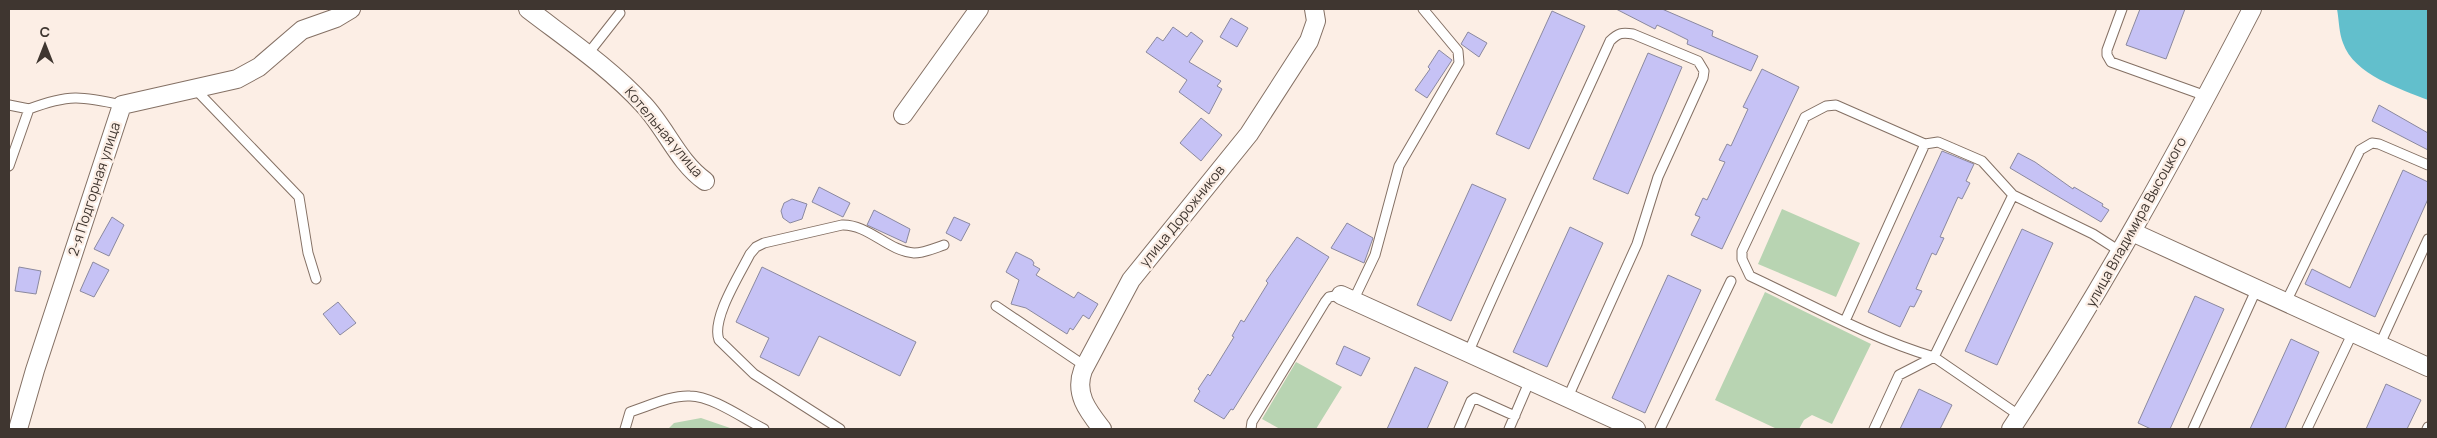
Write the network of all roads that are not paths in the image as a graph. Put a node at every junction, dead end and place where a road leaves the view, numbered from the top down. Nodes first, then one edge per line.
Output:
1 (351, 9) edge
2 (528, 9) edge
3 (979, 9) edge
4 (1314, 9) edge
5 (1423, 9) edge
6 (2122, 9) edge
7 (2252, 9) edge
8 (620, 13) dead end
9 (587, 55) junction
10 (196, 90) junction
11 (2206, 96) junction
12 (9, 105) edge
13 (122, 106) junction
14 (29, 109) junction
15 (904, 115) dead end
16 (1925, 144) junction
17 (9, 166) edge
18 (2428, 166) edge
19 (705, 181) dead end
20 (2013, 194) junction
21 (2132, 232) junction
22 (2428, 239) edge
23 (944, 245) dead end
24 (2121, 252) junction
25 (316, 279) dead end
26 (1730, 281) dead end
27 (2258, 288) junction
28 (1348, 297) junction
29 (2286, 302) junction
30 (996, 306) dead end
31 (1845, 321) junction
32 (2353, 332) junction
33 (2380, 344) junction
34 (1469, 351) junction
35 (1934, 357) junction
36 (1085, 366) junction
37 (2428, 367) edge
38 (1530, 380) junction
39 (1568, 397) junction
40 (1516, 416) junction
41 (2016, 423) edge
42 (18, 429) edge
43 (625, 429) edge
44 (764, 429) edge
45 (840, 429) edge
46 (1102, 429) edge
47 (1251, 429) edge
48 (1459, 429) edge
49 (1509, 429) edge
50 (1636, 429) edge
51 (1660, 429) edge
52 (1874, 429) edge
53 (2193, 429) edge
54 (2307, 429) edge

1 - 10 street, 2-я Подгорная улица
2 - 9 street, Котельная улица
3 - 15 street
4 - 36 street, улица Дорожников
5 - 28 lane
6 - 11 lane
7 - 11 street, улица Владимира Высоцкого
8 - 9 lane
9 - 19 street, Котельная улица
10 - 13 street, 2-я Подгорная улица
10 - 25 lane
11 - 21 street, улица Владимира Высоцкого
12 - 14 lane
13 - 14 lane
13 - 42 street, 2-я Подгорная улица
14 - 17 lane
16 - 20 lane
16 - 31 lane
16 - 31 lane
18 - 29 lane
20 - 24 lane
20 - 35 lane
21 - 24 street, улица Владимира Высоцкого
21 - 27 street
22 - 33 lane
23 - 45 lane
24 - 41 street, улица Владимира Высоцкого
26 - 51 lane
27 - 29 street
27 - 53 lane
28 - 34 street
28 - 47 lane
29 - 32 street
30 - 36 lane
31 - 35 lane
32 - 33 street
32 - 54 lane
33 - 37 street
34 - 38 street
34 - 39 lane
35 - 41 lane
35 - 52 lane
36 - 46 street, улица Дорожников
38 - 39 street
38 - 40 lane
39 - 50 street
40 - 48 lane
40 - 49 lane
43 - 44 lane

